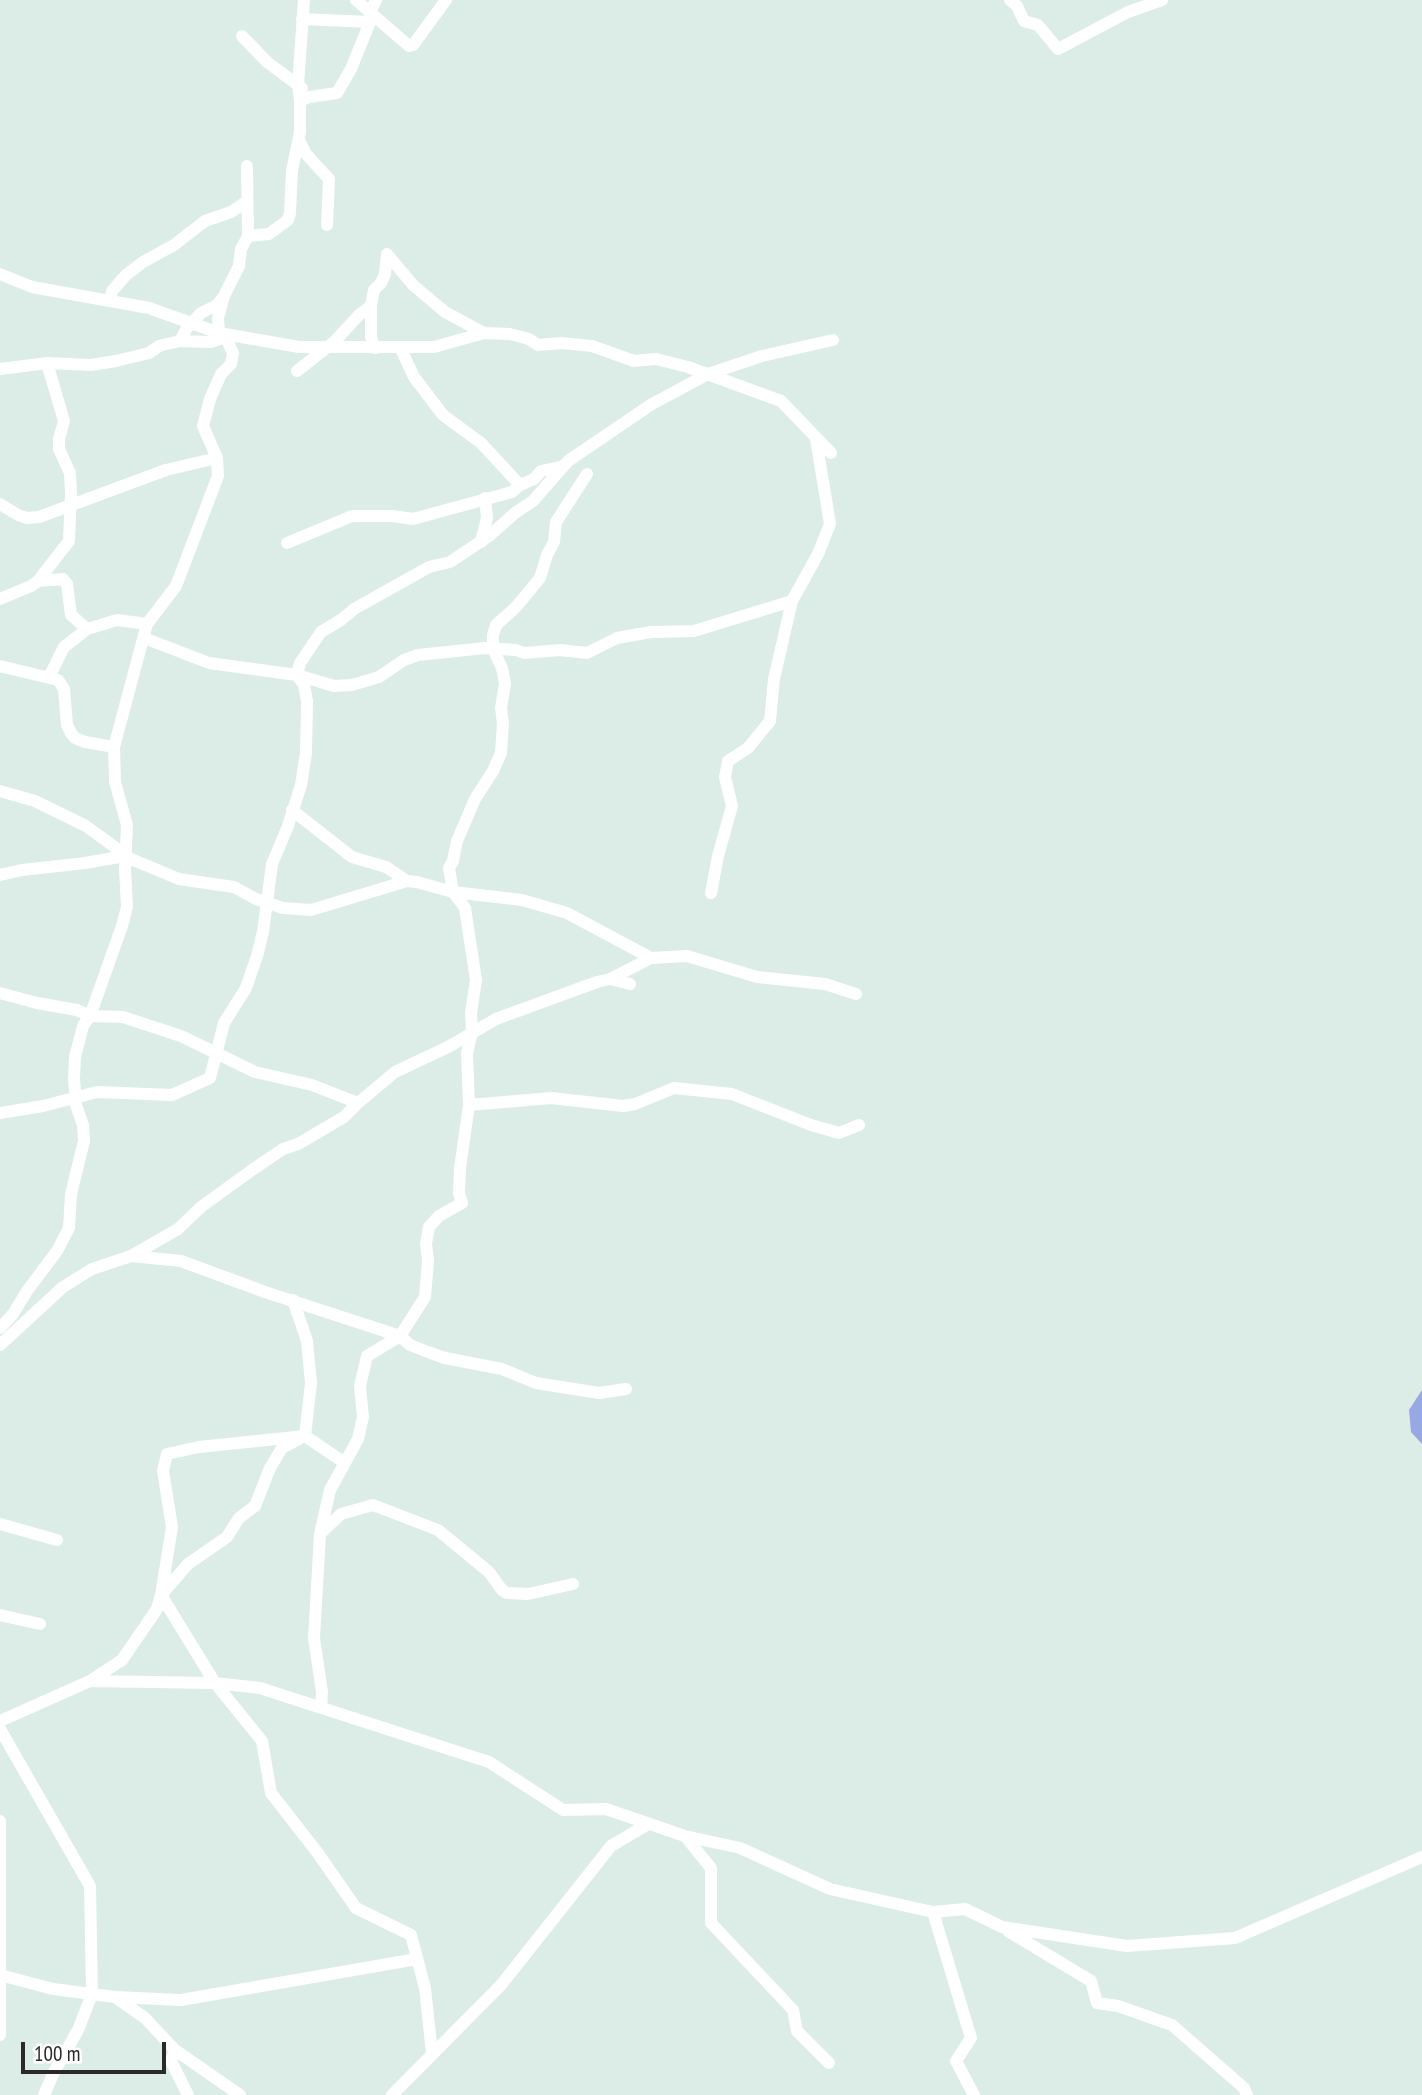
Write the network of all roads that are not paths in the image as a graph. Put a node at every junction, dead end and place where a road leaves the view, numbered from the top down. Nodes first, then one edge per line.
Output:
1 (304, 0) edge
2 (356, 0) edge
3 (446, 0) edge
4 (1010, 0) edge
5 (1162, 0) edge
6 (372, 12) edge
7 (302, 19) junction
8 (242, 36) dead end
9 (298, 85) junction
10 (317, 95) junction
11 (300, 102) junction
12 (299, 140) junction
13 (247, 166) dead end
14 (246, 202) junction
15 (327, 225) dead end
16 (248, 236) junction
17 (0, 274) edge
18 (224, 296) junction
19 (110, 300) junction
20 (371, 306) junction
21 (193, 323) junction
22 (219, 333) junction
23 (484, 333) junction
24 (180, 341) junction
25 (833, 341) dead end
26 (400, 347) junction
27 (327, 348) junction
28 (374, 348) junction
29 (47, 363) junction
30 (0, 369) edge
31 (297, 371) dead end
32 (708, 374) junction
33 (816, 439) junction
34 (831, 453) dead end
35 (217, 458) junction
36 (560, 467) junction
37 (587, 474) dead end
38 (520, 485) junction
39 (485, 498) junction
40 (0, 504) edge
41 (70, 505) junction
42 (481, 542) junction
43 (287, 543) dead end
44 (38, 581) junction
45 (0, 598) edge
46 (792, 601) junction
47 (147, 624) junction
48 (87, 629) junction
49 (144, 638) junction
50 (493, 649) junction
51 (0, 666) edge
52 (297, 675) junction
53 (49, 677) junction
54 (114, 747) junction
55 (0, 791) edge
56 (292, 810) junction
57 (125, 856) junction
58 (0, 875) edge
59 (407, 881) junction
60 (453, 892) junction
61 (711, 893) dead end
62 (266, 902) junction
63 (651, 958) junction
64 (610, 979) junction
65 (630, 984) dead end
66 (0, 993) edge
67 (856, 994) dead end
68 (90, 1016) junction
69 (472, 1032) junction
70 (217, 1054) junction
71 (76, 1097) junction
72 (358, 1103) junction
73 (469, 1105) junction
74 (0, 1113) edge
75 (859, 1125) dead end
76 (131, 1256) junction
77 (293, 1300) junction
78 (0, 1328) edge
79 (400, 1336) junction
80 (0, 1345) edge
81 (626, 1389) dead end
82 (305, 1436) junction
83 (345, 1464) junction
84 (0, 1524) edge
85 (320, 1534) junction
86 (57, 1540) dead end
87 (573, 1584) dead end
88 (161, 1595) junction
89 (0, 1615) edge
90 (40, 1624) dead end
91 (90, 1681) junction
92 (215, 1683) junction
93 (321, 1708) junction
94 (0, 1721) edge
95 (0, 1729) edge
96 (0, 1821) edge
97 (649, 1824) junction
98 (685, 1836) junction
99 (1422, 1857) edge
100 (1, 1894) edge
101 (933, 1912) junction
102 (1002, 1927) junction
103 (417, 1959) junction
104 (0, 1975) edge
105 (92, 1994) junction
106 (116, 1997) junction
107 (0, 2035) edge
108 (175, 2050) junction
109 (432, 2053) junction
110 (829, 2063) dead end
111 (44, 2095) edge
112 (188, 2095) edge
113 (240, 2095) edge
114 (392, 2095) edge
115 (974, 2095) edge
116 (1247, 2095) edge

1 - 7 street
2 - 6 street
3 - 6 street
4 - 5 street
6 - 7 street
6 - 10 street
7 - 9 street
8 - 9 street
9 - 10 street
9 - 11 street
10 - 11 street
11 - 12 street
12 - 15 street
12 - 16 street
13 - 14 street
14 - 16 street
14 - 19 street
16 - 18 street
17 - 19 street
18 - 21 street
18 - 22 street
19 - 21 street
20 - 23 street
20 - 27 street
20 - 28 street
21 - 22 street
21 - 24 street
22 - 24 street
22 - 27 street
22 - 35 street
23 - 26 street
23 - 32 street
24 - 29 street
25 - 32 street
26 - 28 street
26 - 38 street
27 - 28 street
27 - 31 street
29 - 30 street
29 - 41 street
32 - 33 street
32 - 36 street
33 - 34 street
33 - 46 street
35 - 41 street
35 - 47 street
36 - 38 street
36 - 42 street
37 - 50 street
38 - 39 street
39 - 42 street
39 - 43 street
40 - 41 street
41 - 44 street
42 - 52 street
44 - 45 street
44 - 48 street
46 - 50 street
46 - 61 street
47 - 48 street
47 - 49 street
48 - 53 street
49 - 52 street
49 - 54 street
50 - 52 street
50 - 60 street
51 - 53 street
52 - 56 street
53 - 54 street
54 - 57 street
55 - 57 street
56 - 59 street
56 - 62 street
57 - 58 street
57 - 62 street
57 - 68 street
59 - 60 street
59 - 62 street
60 - 63 street
60 - 69 street
62 - 70 street
63 - 64 street
63 - 67 street
64 - 65 street
64 - 69 street
66 - 68 street
68 - 70 street
68 - 71 street
69 - 72 street
69 - 73 street
70 - 71 street
70 - 72 street
71 - 74 street
71 - 78 street
72 - 76 street
73 - 75 street
73 - 79 street
76 - 77 street
76 - 80 street
77 - 79 street
77 - 82 street
79 - 81 street
79 - 83 street
82 - 83 street
82 - 88 street
82 - 88 street
83 - 85 street
84 - 86 street
85 - 87 street
85 - 93 street
88 - 91 street
88 - 92 street
89 - 90 street
91 - 92 street
91 - 94 street
92 - 93 street
92 - 103 street
93 - 97 street
95 - 105 street
96 - 100 street
97 - 98 street
97 - 109 street
98 - 101 street
98 - 110 street
99 - 102 street
100 - 104 street
101 - 102 street
101 - 115 street
102 - 116 street
103 - 106 street
103 - 109 street
104 - 105 street
104 - 107 street
105 - 106 street
105 - 111 street
106 - 108 street
108 - 112 street
108 - 113 street
109 - 114 street

